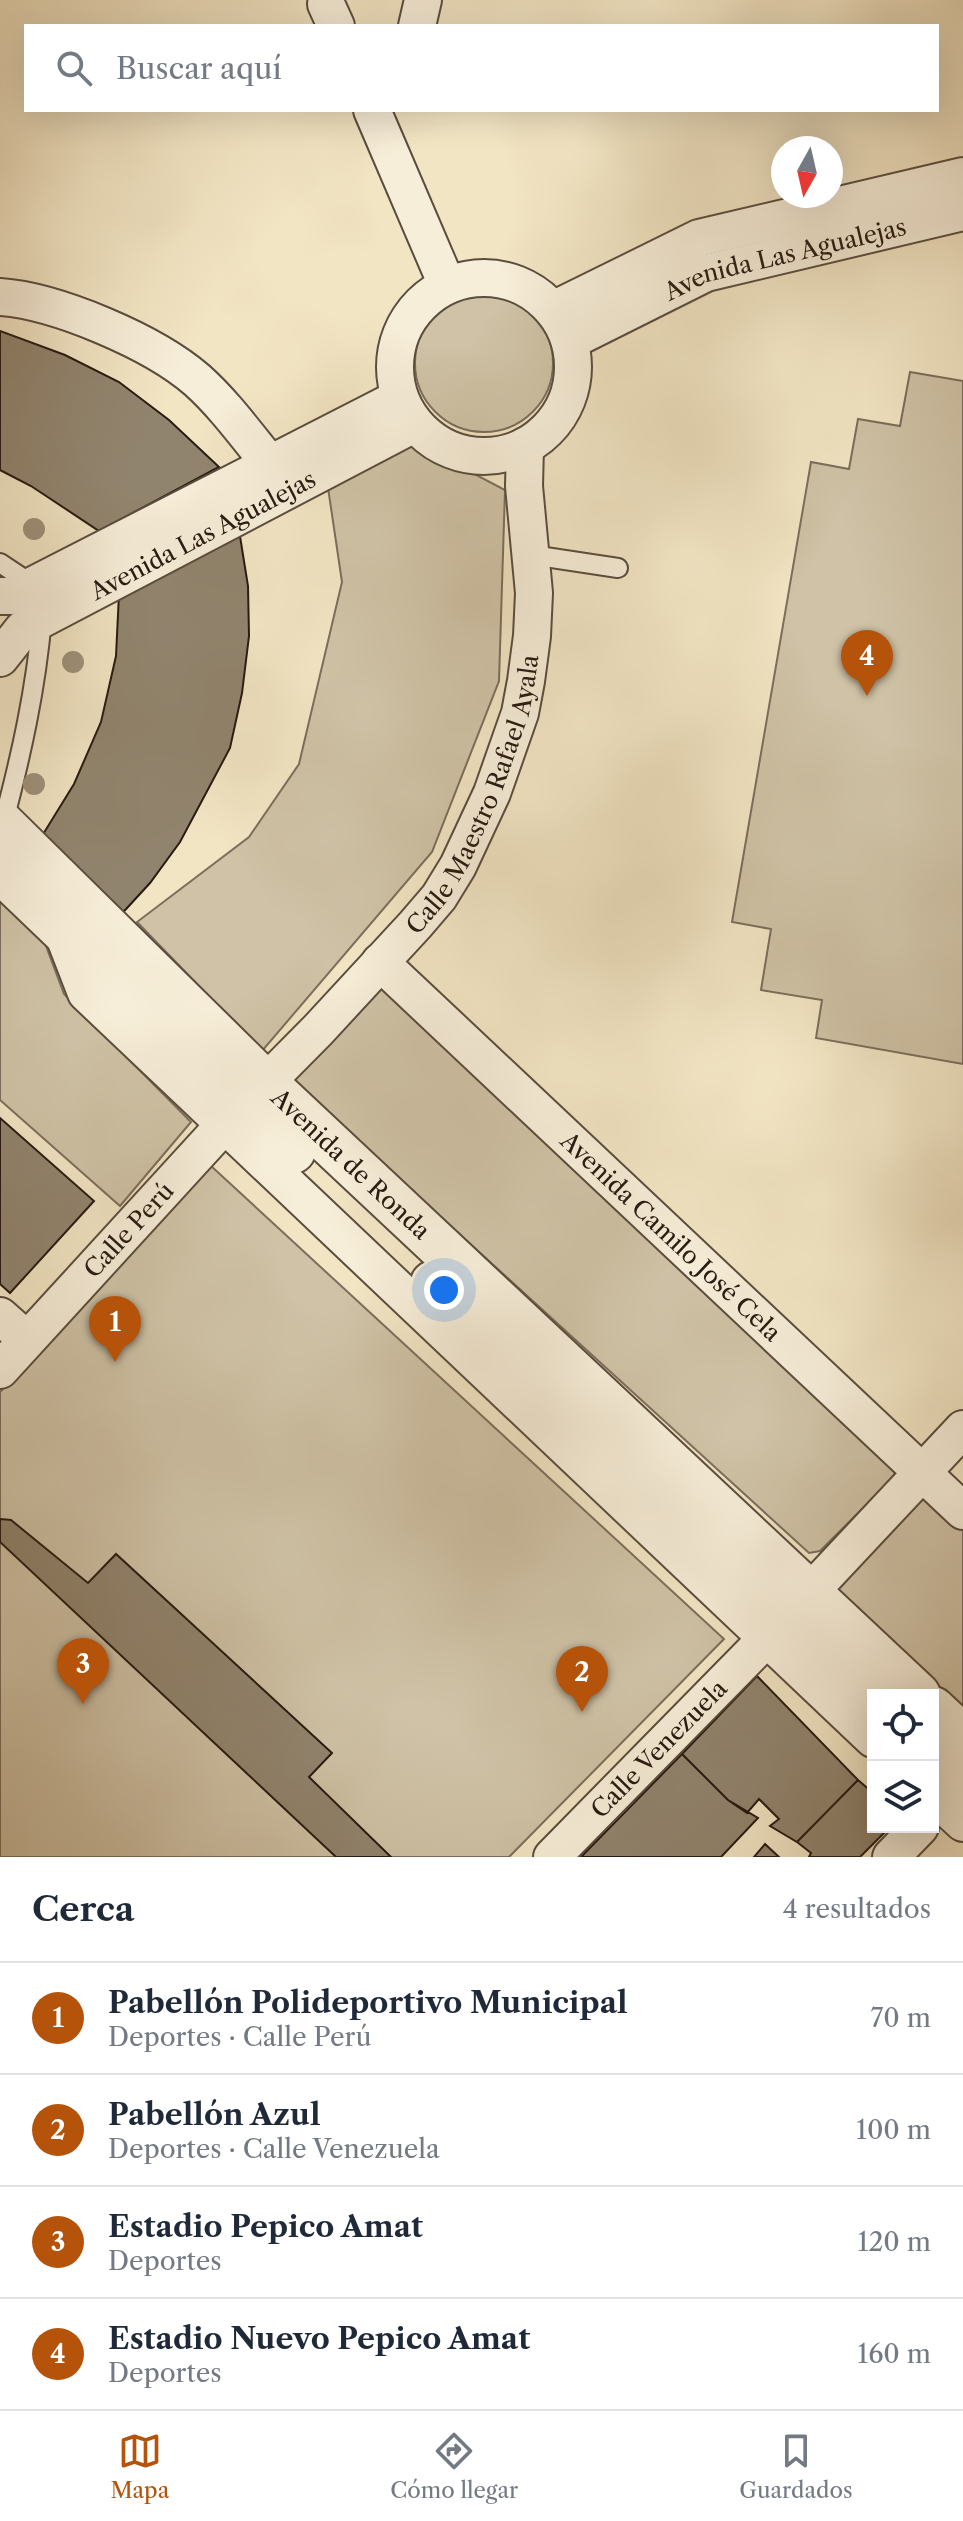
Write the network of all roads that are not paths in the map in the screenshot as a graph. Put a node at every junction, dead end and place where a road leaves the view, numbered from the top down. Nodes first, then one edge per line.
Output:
1 (423, 0) edge
2 (417, 24) edge
3 (374, 112) edge
4 (391, 127) edge
5 (963, 176) edge
6 (963, 212) edge
7 (447, 285) junction
8 (0, 297) edge
9 (562, 326) junction
10 (407, 411) junction
11 (525, 446) junction
12 (270, 464) junction
13 (532, 555) junction
14 (0, 563) edge
15 (618, 568) dead end
16 (25, 600) edge
17 (0, 658) edge
18 (1, 824) edge
19 (0, 870) edge
20 (380, 962) junction
21 (244, 1104) junction
22 (0, 1316) edge
23 (27, 1340) junction
24 (0, 1370) edge
25 (963, 1429) edge
26 (922, 1473) junction
27 (963, 1511) edge
28 (787, 1616) junction
29 (908, 1689) edge
30 (867, 1693) edge
31 (939, 1715) edge
32 (867, 1730) edge
33 (963, 1737) edge
34 (934, 1761) edge
35 (942, 1808) edge
36 (552, 1857) edge
37 (891, 1857) edge

1 - 2 street
3 - 4 street
4 - 7 street
5 - 9 street, Avenida Las Agualejas
6 - 9 street, Avenida Las Agualejas
7 - 9 street
7 - 10 street
8 - 12 street
9 - 11 street
10 - 11 street
10 - 12 street, Avenida Las Agualejas
10 - 16 street, Avenida Las Agualejas
11 - 13 street, Calle Maestro Rafael Ayala
12 - 16 street, Avenida Las Agualejas
13 - 15 lane
13 - 20 street, Calle Maestro Rafael Ayala
14 - 16 lane
16 - 17 street, Avenida Las Agualejas
16 - 18 lane
18 - 21 street, Avenida de Ronda
19 - 21 street, Avenida de Ronda
20 - 21 street, Calle Maestro Rafael Ayala
20 - 26 street, Avenida Camilo José Cela
21 - 23 street, Calle Perú
21 - 28 street, Avenida de Ronda
22 - 23 street
23 - 24 street, Calle Perú
25 - 26 street, Calle Venezuela
26 - 27 street, Avenida Camilo José Cela
26 - 28 street, Calle Venezuela
28 - 29 street, Avenida de Ronda
28 - 30 street, Avenida de Ronda
28 - 32 street, Avenida de Ronda
28 - 36 street, Calle Venezuela
31 - 33 street
34 - 35 street
35 - 37 street

